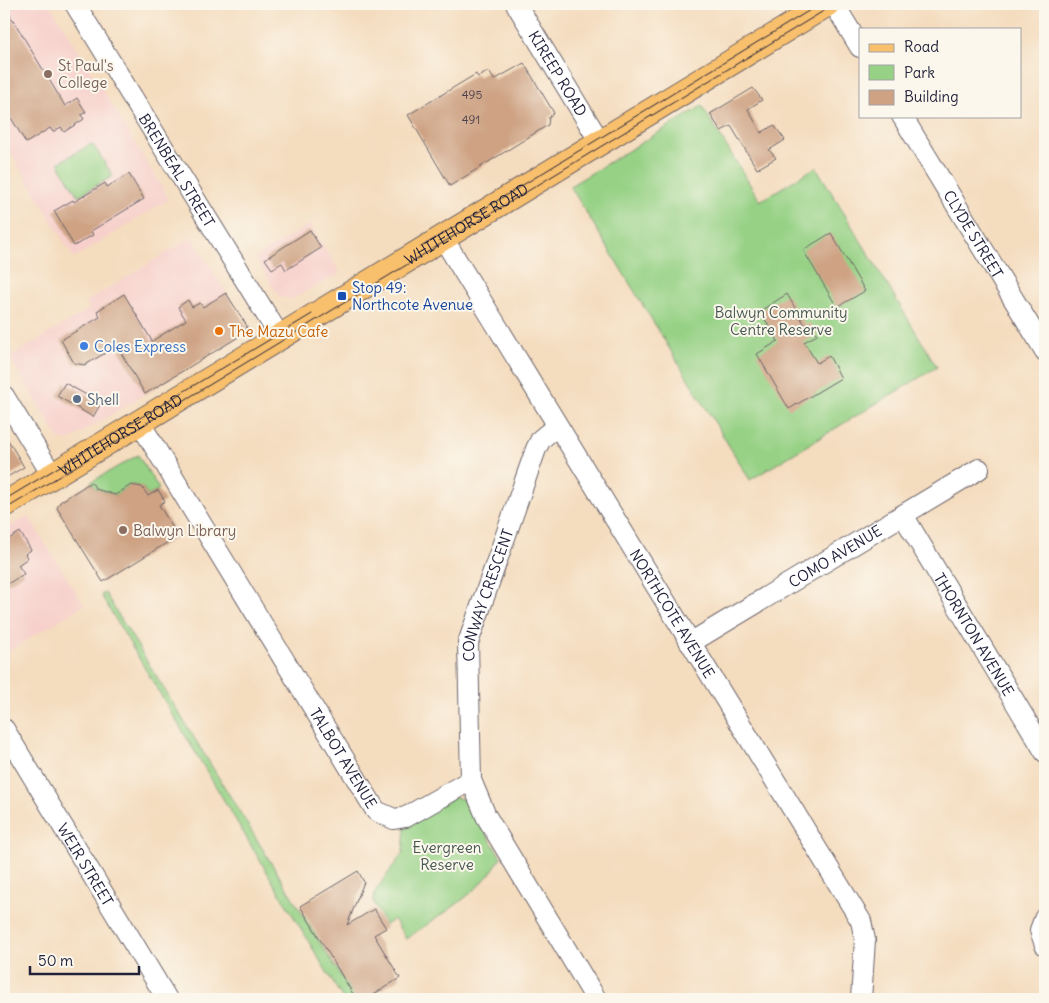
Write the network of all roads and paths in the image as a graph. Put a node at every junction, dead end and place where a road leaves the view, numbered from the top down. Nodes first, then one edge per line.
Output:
1 (75, 4) edge
2 (516, 4) edge
3 (827, 4) edge
4 (834, 4) edge
5 (859, 45) edge
6 (903, 118) edge
7 (600, 142) junction
8 (443, 238) junction
9 (280, 337) junction
10 (1045, 351) edge
11 (4, 396) edge
12 (140, 423) junction
13 (557, 426) junction
14 (979, 468) dead end
15 (52, 475) junction
16 (4, 505) edge
17 (903, 515) junction
18 (690, 643) junction
19 (4, 729) edge
20 (1045, 752) edge
21 (471, 780) junction
22 (167, 999) edge
23 (596, 999) edge
24 (861, 999) edge

1 - 9 street, BRENBEAL STREET
2 - 7 street, KIREEP ROAD
3 - 7 main road, WHITEHORSE ROAD
4 - 5 street
6 - 10 street, CLYDE STREET
7 - 8 main road, WHITEHORSE ROAD
8 - 9 main road, WHITEHORSE ROAD
8 - 13 street, NORTHCOTE AVENUE
9 - 12 main road, WHITEHORSE ROAD
11 - 15 street
12 - 15 main road, WHITEHORSE ROAD
12 - 21 street, TALBOT AVENUE
13 - 18 street, NORTHCOTE AVENUE
13 - 21 street, CONWAY CRESCENT
14 - 17 street, COMO AVENUE
15 - 16 main road, WHITEHORSE ROAD
17 - 18 street, COMO AVENUE
17 - 20 street, THORNTON AVENUE
18 - 24 street, NORTHCOTE AVENUE
19 - 22 street, WEIR STREET
21 - 23 street

